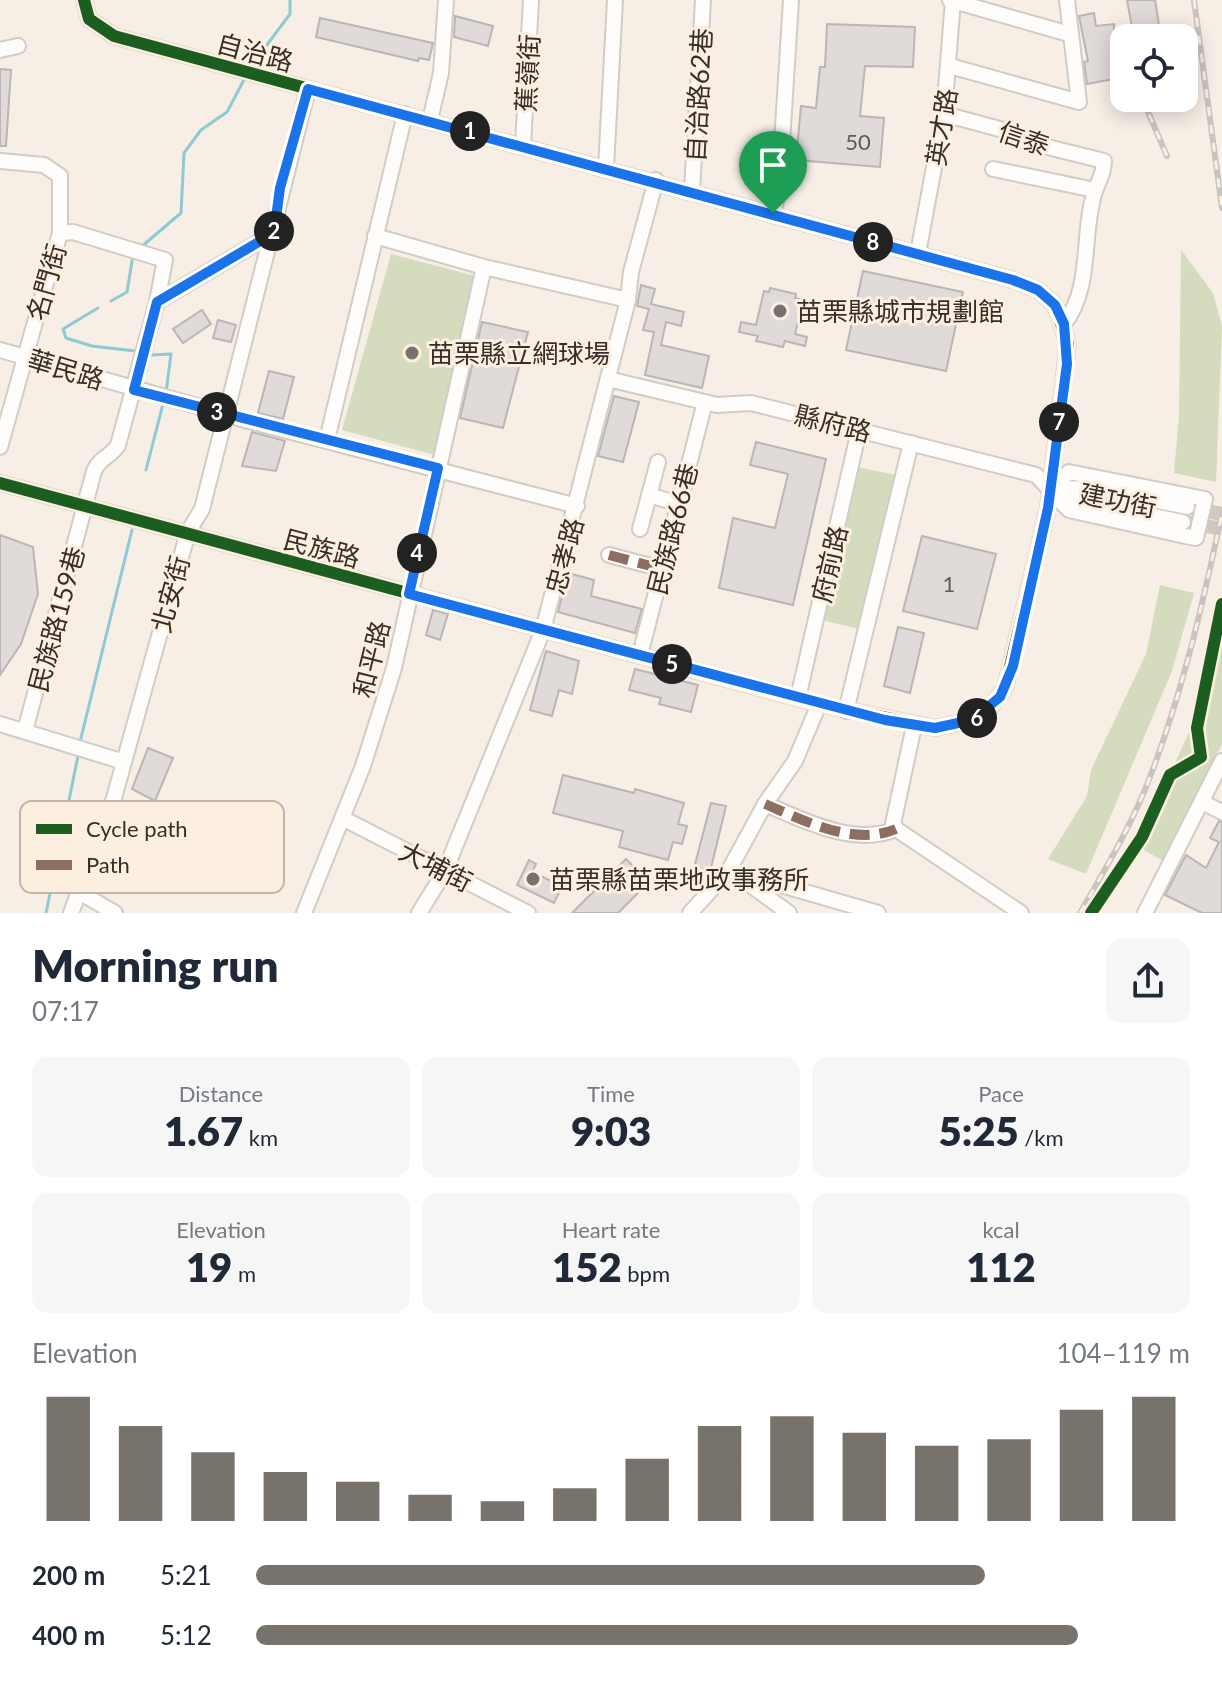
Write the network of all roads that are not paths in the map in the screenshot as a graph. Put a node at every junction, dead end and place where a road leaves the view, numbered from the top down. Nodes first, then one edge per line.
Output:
1 (84, 0) edge
2 (446, 0) edge
3 (531, 0) edge
4 (615, 0) edge
5 (703, 0) edge
6 (791, 0) edge
7 (952, 0) edge
8 (1067, 0) edge
9 (1069, 34) junction
10 (18, 46) dead end
11 (0, 50) edge
12 (950, 66) junction
13 (308, 89) junction
14 (405, 114) junction
15 (944, 114) junction
16 (430, 120) junction
17 (523, 146) junction
18 (0, 161) edge
19 (606, 168) junction
20 (993, 169) dead end
21 (656, 180) junction
22 (692, 190) junction
23 (1095, 190) junction
24 (773, 213) junction
25 (60, 233) junction
26 (274, 233) junction
27 (375, 236) junction
28 (918, 253) junction
29 (484, 267) junction
30 (628, 300) junction
31 (157, 302) junction
32 (1064, 324) junction
33 (0, 350) edge
34 (25, 357) junction
35 (608, 379) junction
36 (134, 390) junction
37 (705, 402) junction
38 (228, 415) junction
39 (859, 430) junction
40 (327, 440) junction
41 (911, 443) junction
42 (0, 447) edge
43 (658, 462) dead end
44 (438, 468) junction
45 (0, 483) edge
46 (1051, 489) junction
47 (649, 495) junction
48 (679, 504) junction
49 (577, 506) junction
50 (87, 507) junction
51 (1185, 514) tunnel mouth
52 (640, 529) dead end
53 (188, 532) junction
54 (609, 555) dead end
55 (662, 569) junction
56 (409, 594) junction
57 (543, 630) junction
58 (640, 655) junction
59 (798, 698) junction
60 (819, 704) junction
61 (846, 711) junction
62 (0, 724) edge
63 (914, 726) junction
64 (25, 731) junction
65 (1222, 761) edge
66 (124, 762) junction
67 (110, 801) edge
68 (1202, 802) junction
69 (765, 804) junction
70 (1222, 812) edge
71 (344, 819) junction
72 (896, 829) junction
73 (729, 870) junction
74 (445, 871) junction
75 (79, 893) edge
76 (81, 893) edge
77 (71, 913) edge
78 (115, 913) edge
79 (304, 913) edge
80 (419, 913) edge
81 (528, 913) edge
82 (690, 913) edge
83 (789, 913) edge
84 (878, 913) edge
85 (1021, 913) edge
86 (1145, 913) edge

1 - 13 street, 自治路
2 - 16 street
3 - 17 street, 蕉嶺街
4 - 19 street
5 - 22 street, 自治路62巷
6 - 24 street
7 - 9 street
7 - 12 street, 英才路
8 - 9 street
9 - 12 street, 信泰
10 - 11 street
12 - 15 street, 英才路
13 - 14 street, 自治路
13 - 26 street, 北安街
14 - 16 street, 自治路
14 - 27 street
15 - 23 street, 信泰
15 - 28 street, 英才路
16 - 17 street, 自治路
17 - 19 street, 自治路
18 - 25 street, 名門街
19 - 21 street, 自治路
20 - 23 street
21 - 22 street, 自治路
21 - 30 street, 忠孝路
22 - 24 street, 自治路
23 - 32 street
24 - 28 street, 自治路
25 - 31 street, 民族路159巷
25 - 34 street, 名門街
26 - 31 street
26 - 38 street, 北安街
27 - 29 street
27 - 40 street
28 - 32 street, 自治路
29 - 30 street
29 - 44 street, 和平路
30 - 35 street, 忠孝路
31 - 36 street, 民族路159巷
32 - 46 street, 民族路
33 - 34 street, 華民路
34 - 36 street, 華民路
34 - 42 street, 名門街
35 - 37 street, 縣府路
35 - 49 street, 忠孝路
36 - 38 street, 華民路
36 - 50 street, 民族路159巷
37 - 39 street, 縣府路
37 - 48 street, 民族路66巷
38 - 40 street, 華民路
38 - 53 street, 北安街
39 - 41 street, 縣府路
39 - 59 street, 府前路
40 - 44 street, 華民路
41 - 46 street, 縣府路
41 - 61 street, 府前路
43 - 47 street
44 - 49 street, 華民路
44 - 56 street, 和平路
45 - 50 street, 民族路
46 - 46 street
46 - 51 street, 建功街
46 - 63 street, 民族路
47 - 48 street
47 - 52 street
48 - 55 street, 民族路66巷
49 - 57 street, 忠孝路
50 - 53 street, 民族路
50 - 64 street, 民族路159巷
53 - 56 street, 民族路
53 - 66 street, 北安街
54 - 55 street
55 - 58 street, 民族路66巷
56 - 57 street, 民族路
56 - 71 street, 和平路
57 - 58 street, 民族路
57 - 74 street, 忠孝路
58 - 59 street, 民族路
59 - 60 street, 民族路
60 - 61 street, 民族路
60 - 69 street
61 - 63 street, 民族路
62 - 64 street
63 - 72 street
64 - 66 street
65 - 68 street
66 - 67 street, 北安街
68 - 70 street
68 - 86 street
69 - 72 street
69 - 73 street
71 - 74 street, 大埔街
71 - 79 street, 和平路
72 - 85 street
73 - 82 street
73 - 83 street
73 - 84 street
74 - 80 street, 忠孝路
74 - 81 street, 大埔街
75 - 77 street, 北安街
76 - 78 street

